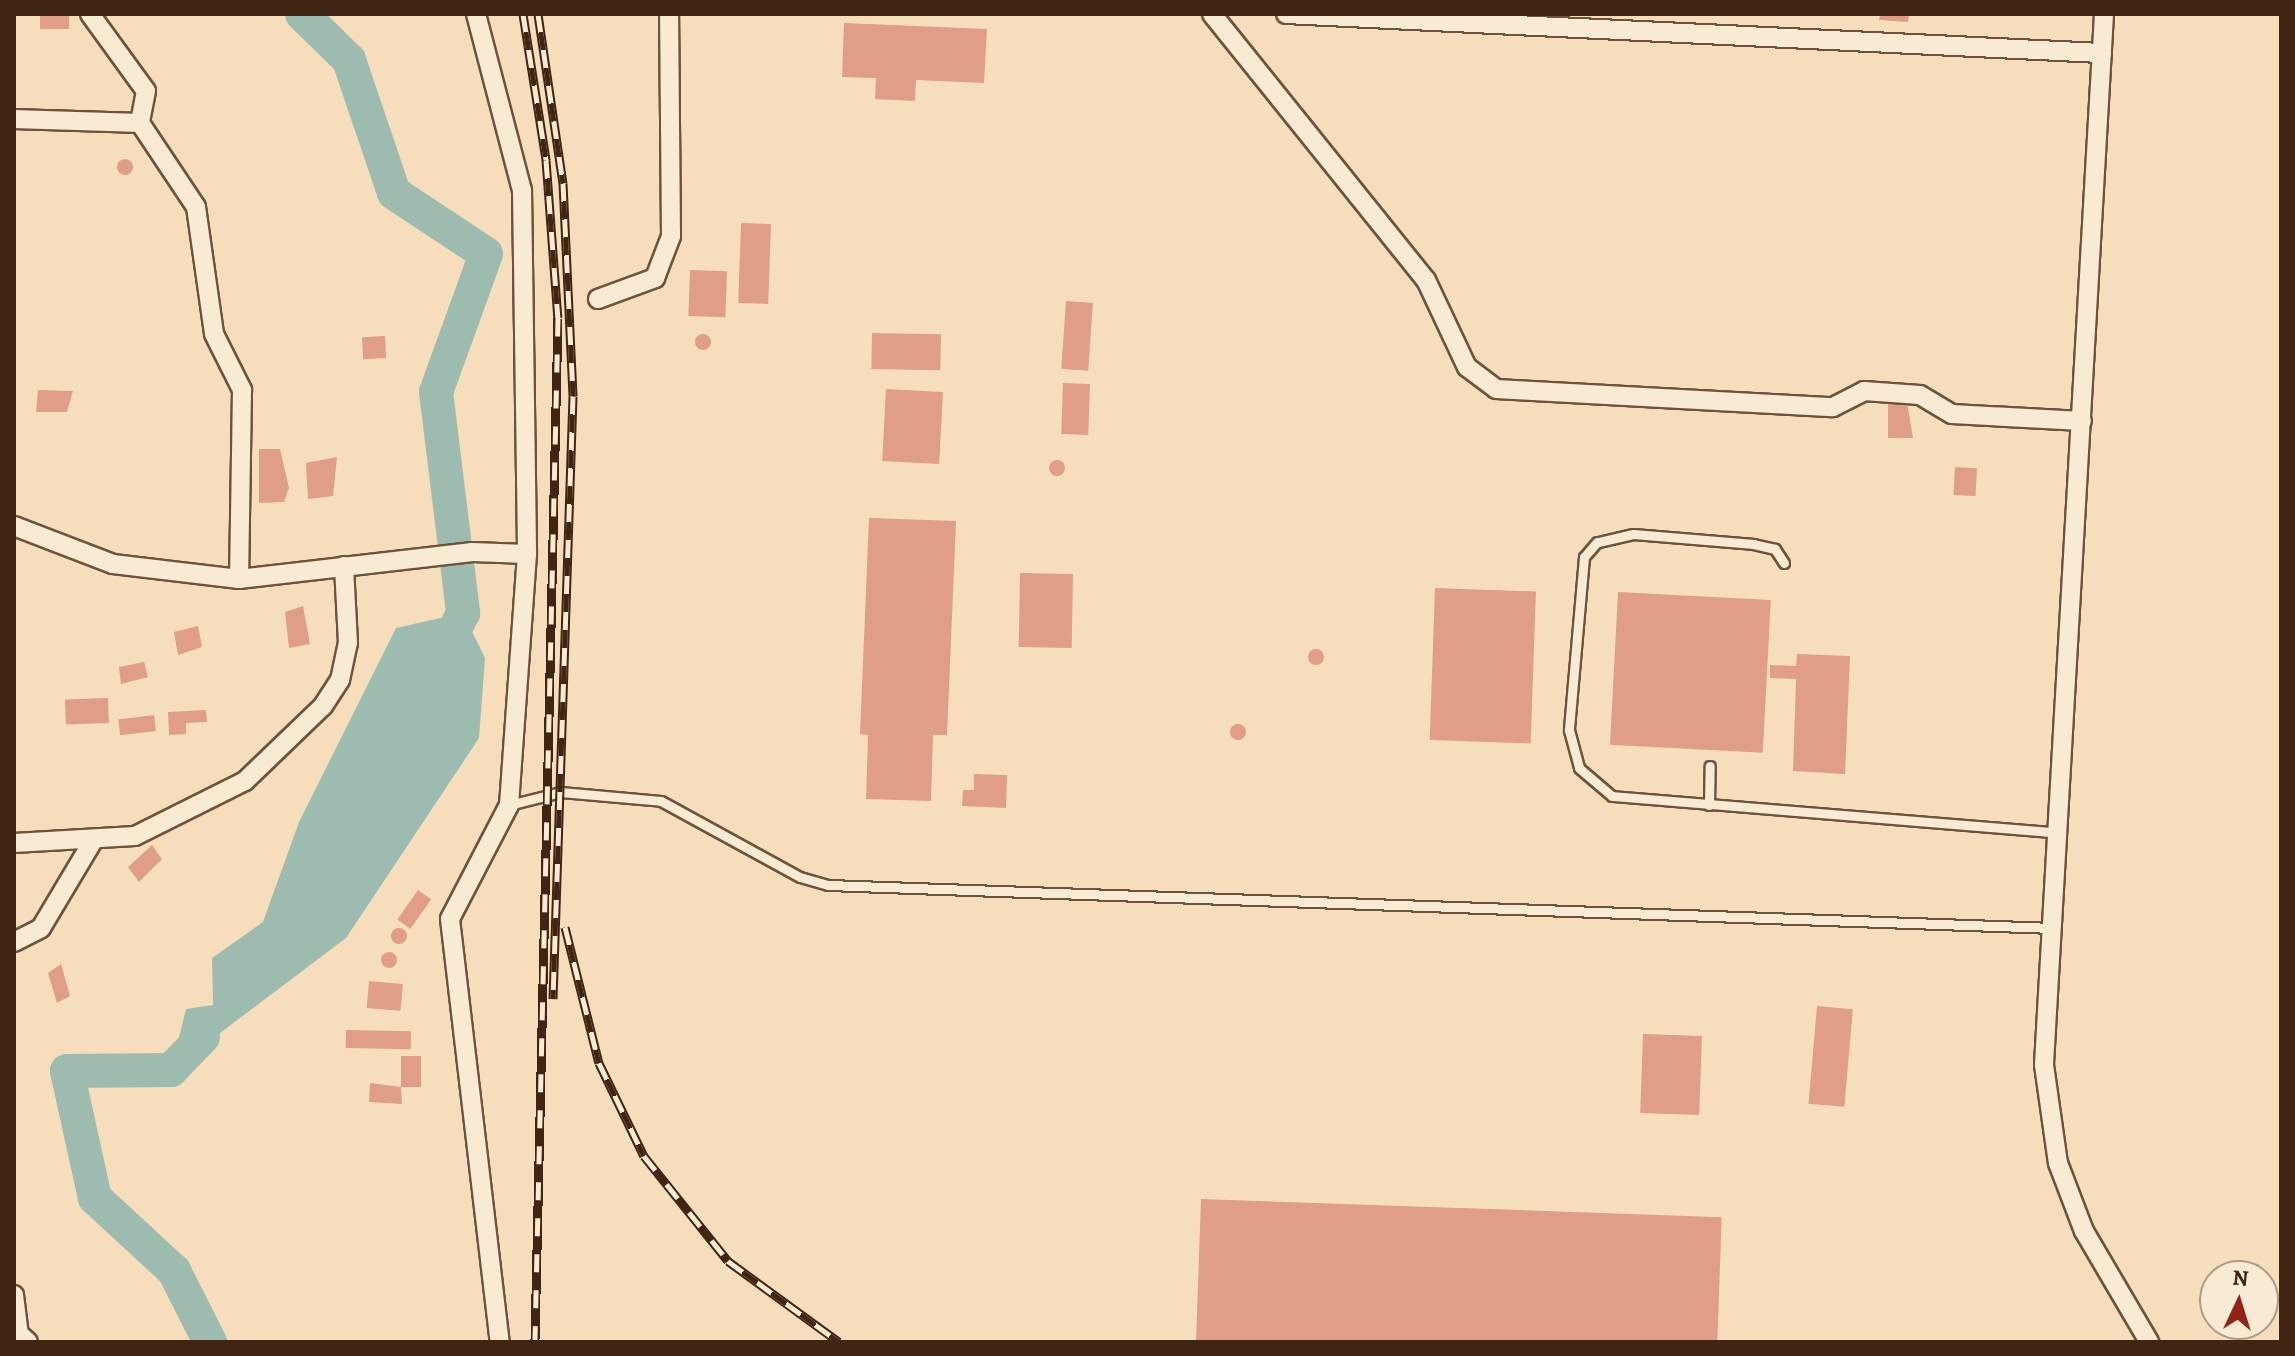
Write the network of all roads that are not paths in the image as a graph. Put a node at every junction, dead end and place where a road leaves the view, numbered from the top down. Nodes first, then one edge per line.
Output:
1 (90, 14) edge
2 (476, 14) edge
3 (669, 14) edge
4 (1212, 14) edge
5 (1286, 14) edge
6 (2104, 14) edge
7 (2102, 53) junction
8 (14, 119) edge
9 (140, 123) junction
10 (598, 299) dead end
11 (2082, 421) junction
12 (14, 526) edge
13 (527, 554) junction
14 (1784, 563) dead end
15 (344, 566) junction
16 (239, 579) junction
17 (1710, 766) dead end
18 (509, 805) junction
19 (1709, 805) junction
20 (2058, 833) junction
21 (94, 839) junction
22 (14, 843) edge
23 (2052, 928) junction
24 (14, 942) edge
25 (14, 1295) edge
26 (20, 1337) edge
27 (500, 1342) edge
28 (2149, 1342) edge

1 - 9 street
2 - 13 street
3 - 10 street
4 - 11 street
5 - 7 street
6 - 7 street
7 - 11 street
8 - 9 street
9 - 16 street
11 - 20 street
12 - 16 street
13 - 15 street
13 - 18 street
14 - 19 lane
15 - 16 street
15 - 21 street
17 - 19 lane
18 - 23 lane
18 - 27 street
19 - 20 lane
20 - 23 street
21 - 22 street
21 - 24 street
23 - 28 street
25 - 26 street

